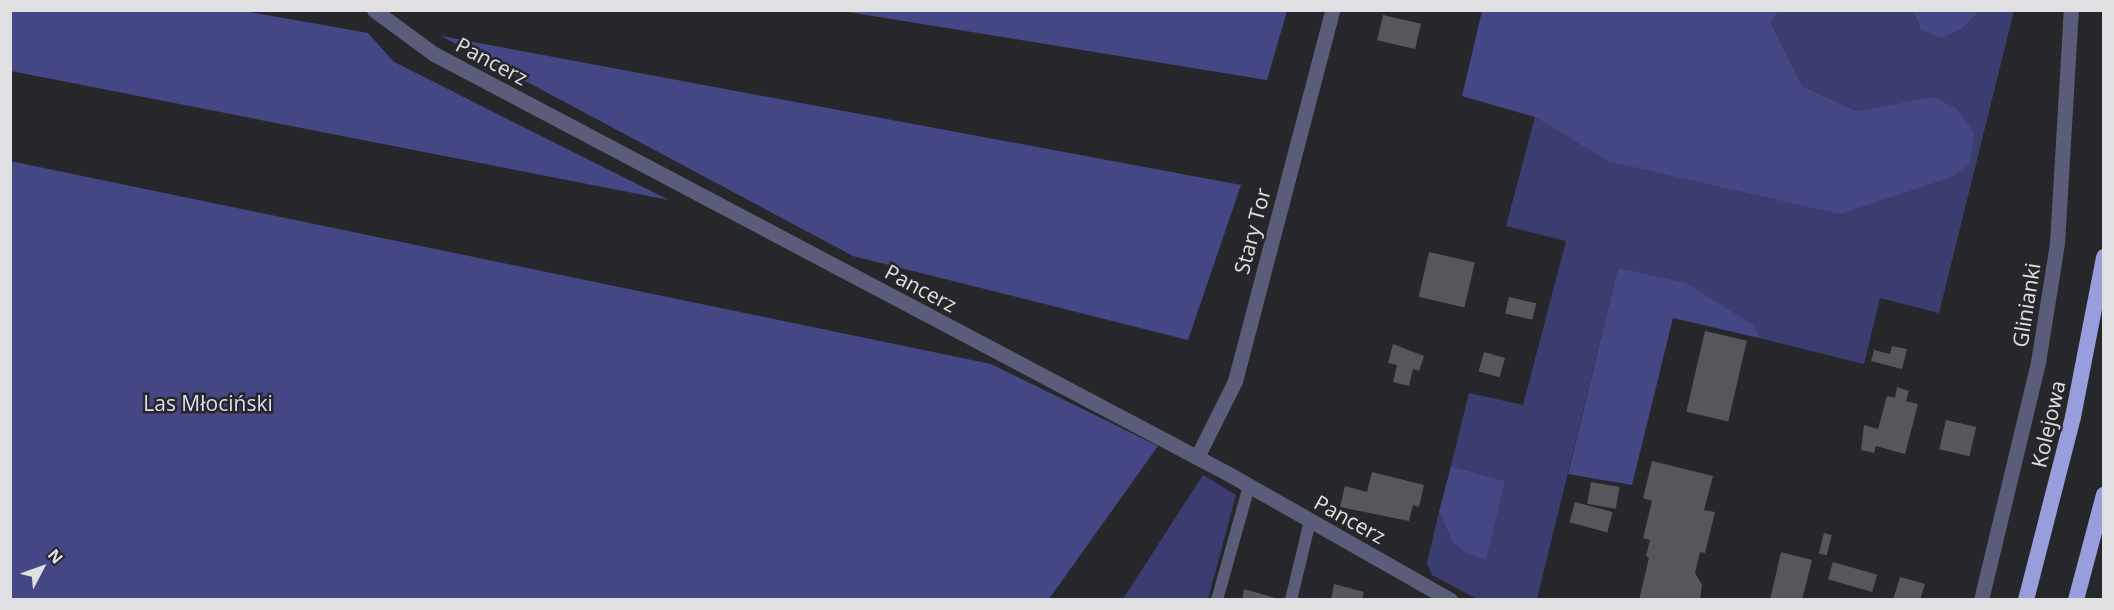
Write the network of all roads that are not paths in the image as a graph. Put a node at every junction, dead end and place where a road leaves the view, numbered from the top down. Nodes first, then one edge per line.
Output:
1 (375, 10) edge
2 (1332, 10) edge
3 (2072, 10) edge
4 (2103, 257) edge
5 (1197, 457) junction
6 (1249, 486) junction
7 (2103, 495) edge
8 (1310, 521) junction
9 (1217, 600) edge
10 (1291, 600) edge
11 (1451, 600) edge
12 (1981, 600) edge
13 (2026, 600) edge
14 (2076, 600) edge

1 - 5 street, Pancerz
2 - 5 street, Stary Tor
3 - 12 street, Glinianki
4 - 13 highway, Kolejowa
5 - 6 street, Pancerz
6 - 8 street, Pancerz
6 - 9 lane
7 - 14 highway
8 - 10 lane
8 - 11 street, Pancerz

